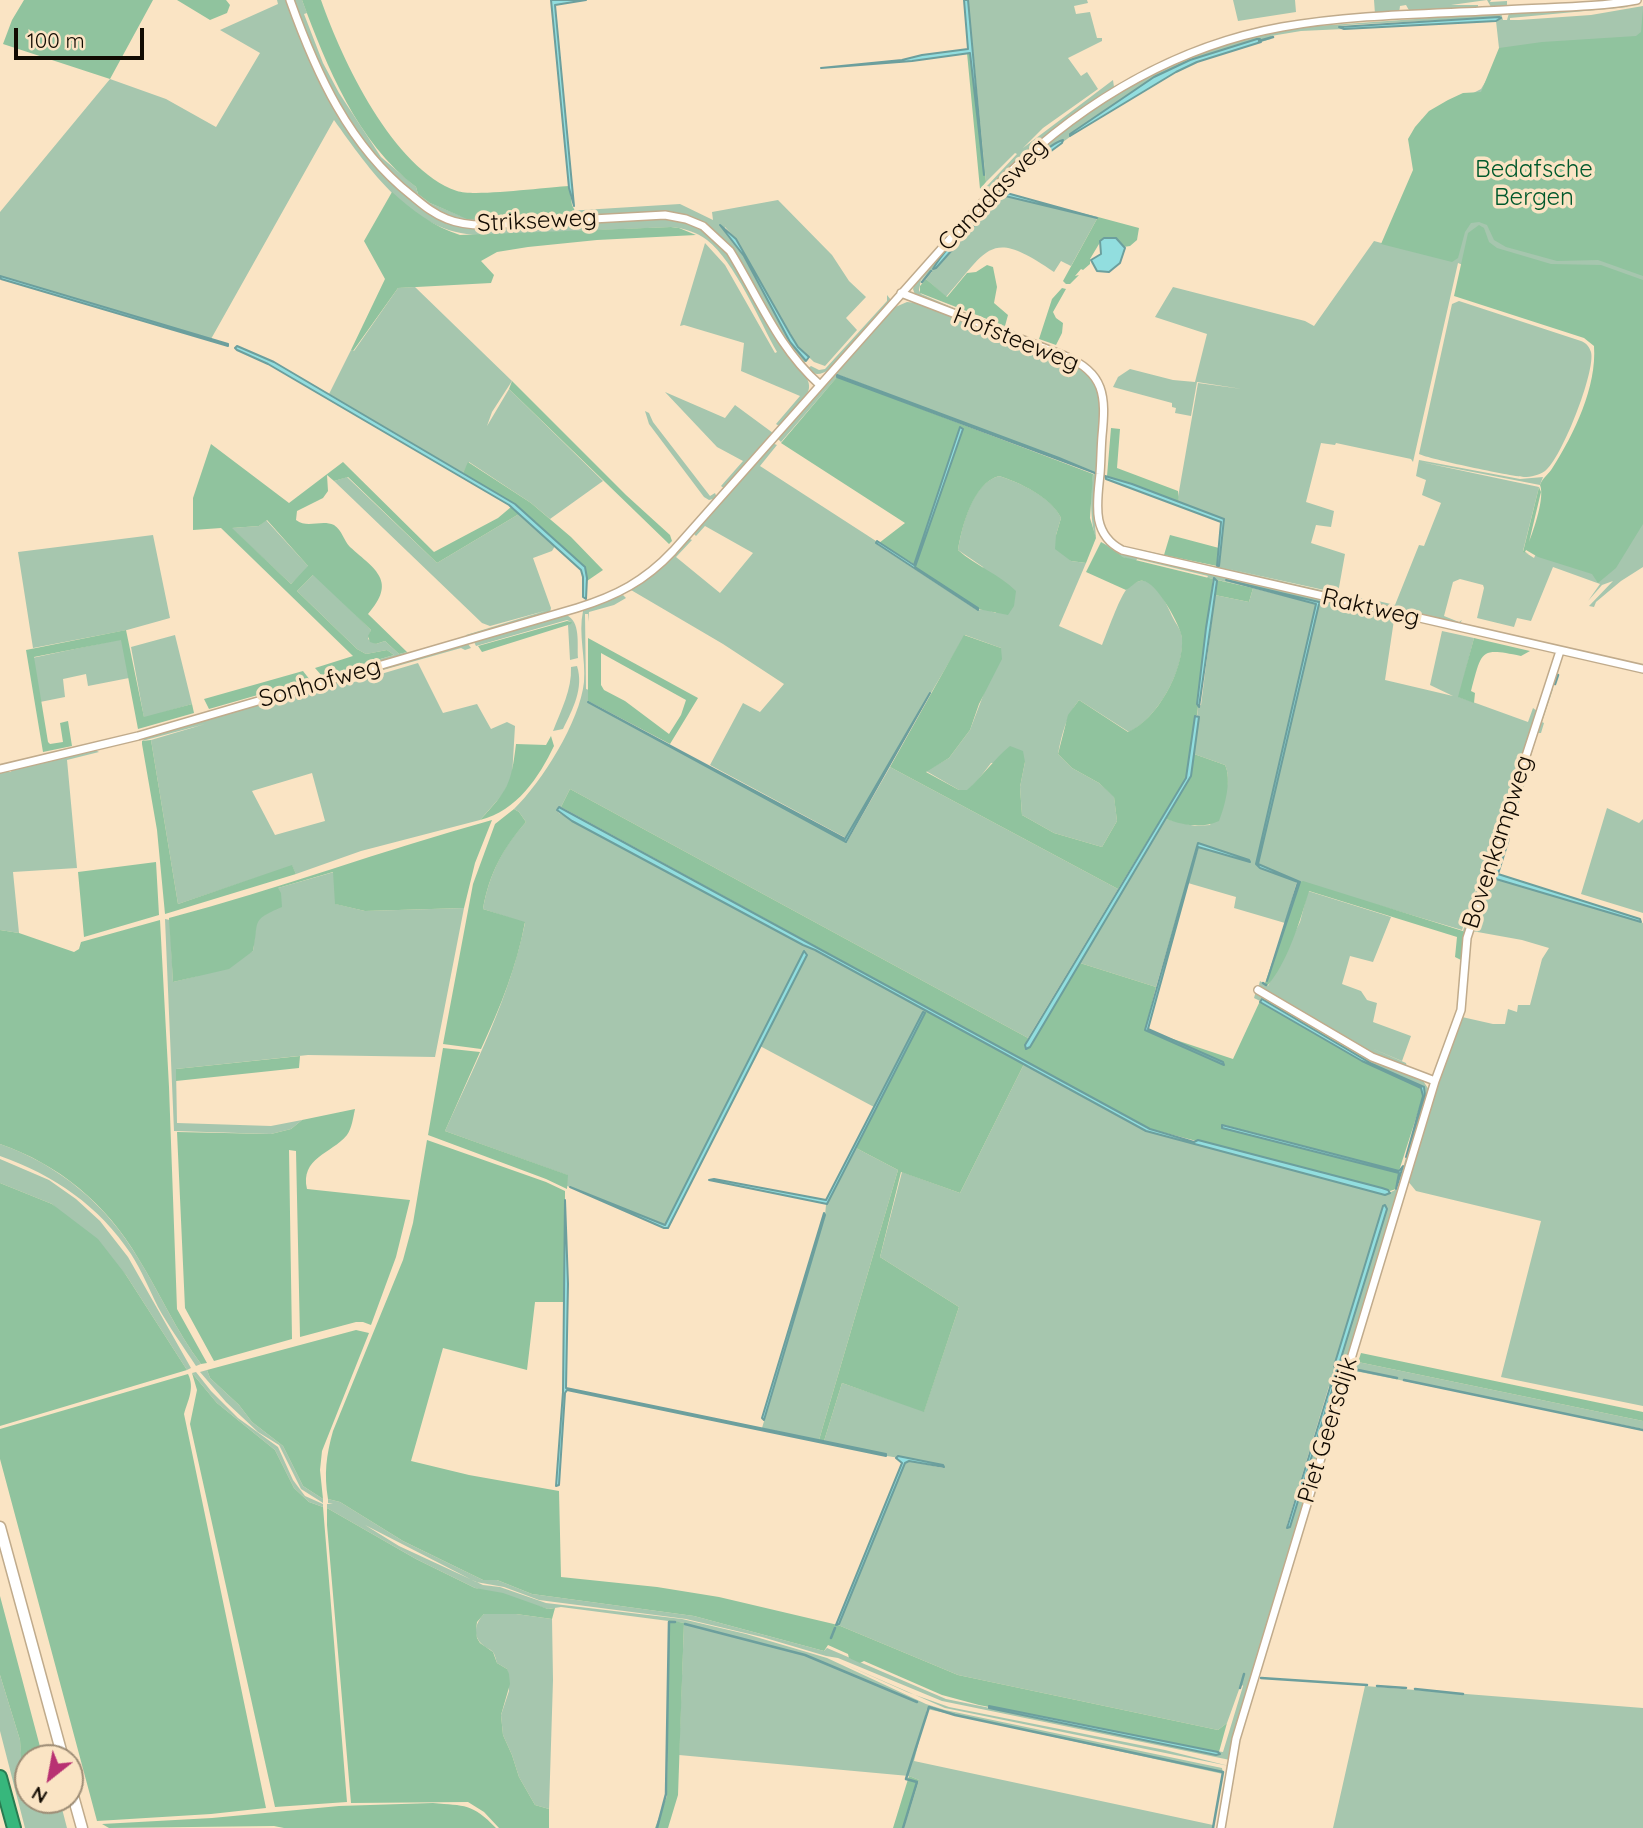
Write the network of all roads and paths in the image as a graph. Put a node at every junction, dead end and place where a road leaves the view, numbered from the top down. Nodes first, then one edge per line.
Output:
1 (290, 0) edge
2 (1637, 0) edge
3 (901, 293) junction
4 (820, 385) junction
5 (1103, 536) joint
6 (637, 584) joint
7 (1560, 651) junction
8 (1643, 669) edge
9 (0, 769) edge
10 (1258, 990) dead end
11 (1452, 1036) joint
12 (1435, 1081) junction
13 (0, 1527) edge
14 (59, 1744) edge
15 (0, 1777) edge
16 (13, 1828) edge
17 (1221, 1828) edge

1 - 4 street, Strikseweg
2 - 3 street, Canadasweg
3 - 4 street, Canadasweg
3 - 5 street, Hofsteeweg
4 - 6 street, Canadasweg
5 - 7 street, Raktweg
6 - 9 street, Sonhofweg
7 - 8 street, Raktweg
7 - 11 street, Bovenkampweg
10 - 12 street
11 - 12 street, Piet Geersdijk
12 - 17 street, Piet Geersdijk
13 - 14 street
15 - 16 highway

